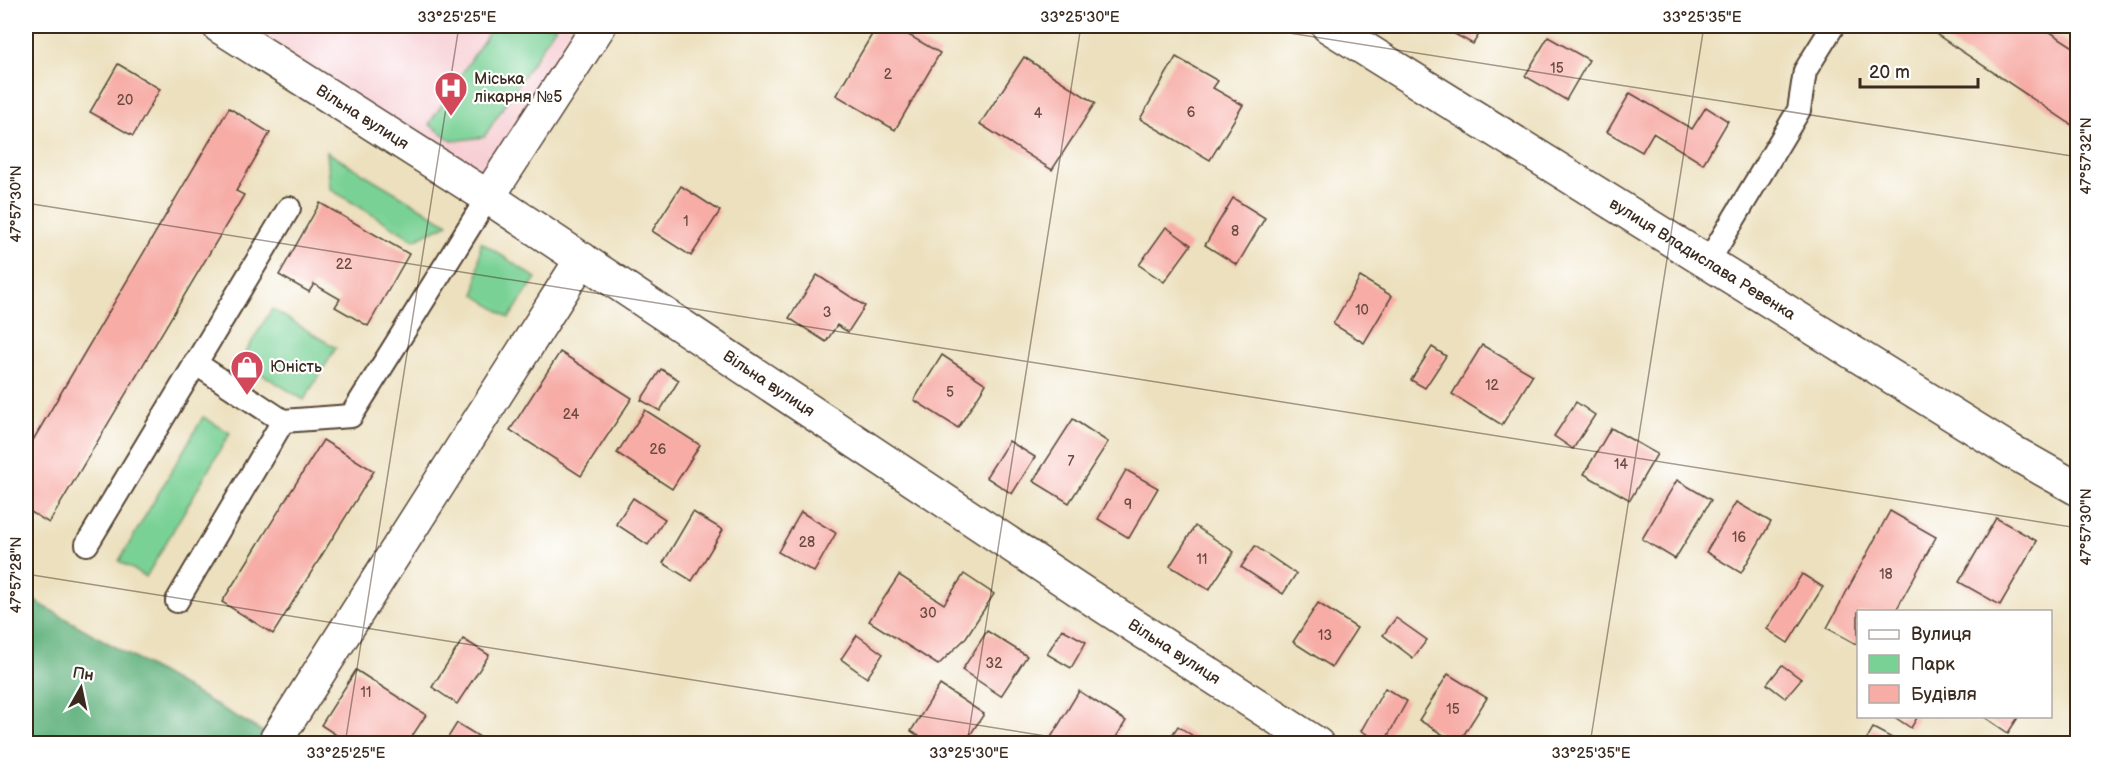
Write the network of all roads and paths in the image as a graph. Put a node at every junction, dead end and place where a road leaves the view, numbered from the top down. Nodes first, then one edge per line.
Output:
1 (219, 26) edge
2 (599, 26) edge
3 (1328, 26) edge
4 (1833, 26) edge
5 (488, 197) junction
6 (288, 208) dead end
7 (582, 260) junction
8 (1708, 262) junction
9 (195, 363) junction
10 (283, 421) junction
11 (2078, 489) edge
12 (87, 544) dead end
13 (177, 601) dead end
14 (279, 742) edge
15 (1317, 744) edge

1 - 5 street, Вільна вулиця
2 - 5 street
3 - 8 street, вулиця Владислава Ревенка
4 - 8 lane
5 - 7 street, Вільна вулиця
5 - 10 lane
6 - 9 lane
7 - 14 street
7 - 15 street, Вільна вулиця
8 - 11 street, вулиця Владислава Ревенка
9 - 10 lane
9 - 12 lane
10 - 13 lane

